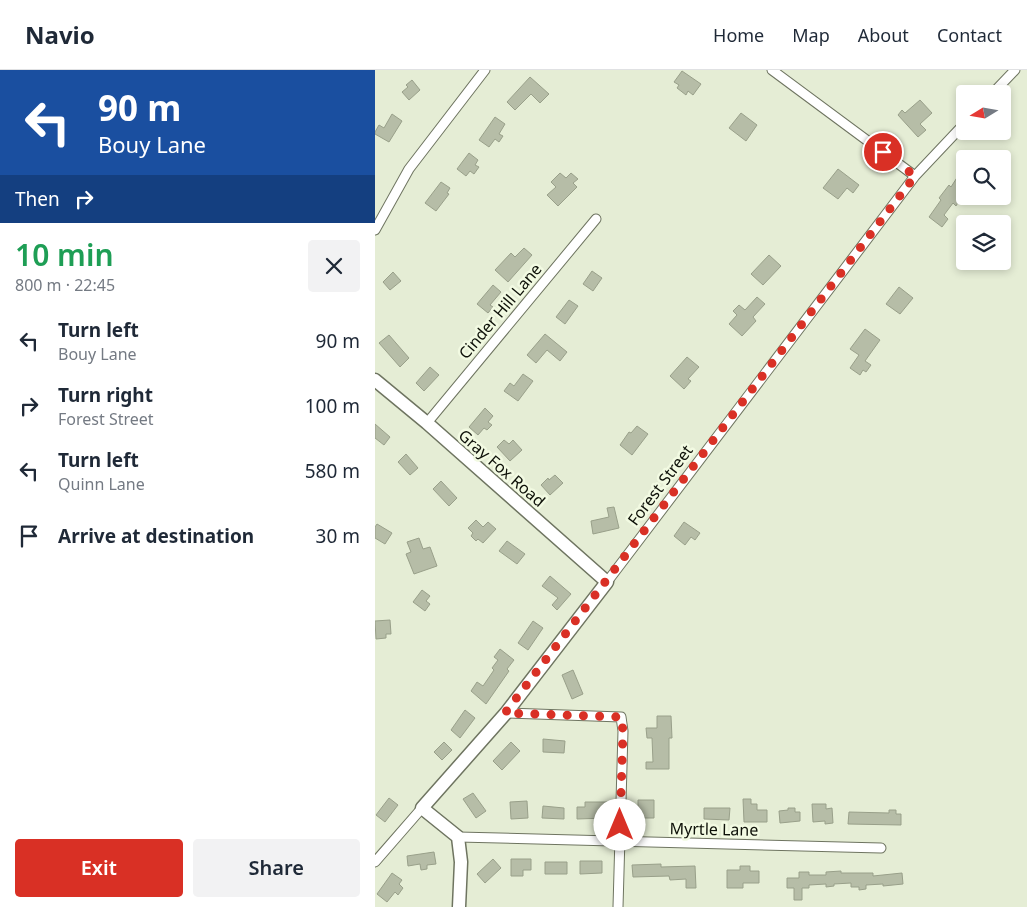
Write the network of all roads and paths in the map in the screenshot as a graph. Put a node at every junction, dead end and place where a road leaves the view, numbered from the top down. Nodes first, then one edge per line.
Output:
1 (485, 70) edge
2 (772, 70) edge
3 (1015, 70) edge
4 (1001, 85) edge
5 (956, 133) edge
6 (915, 176) junction
7 (596, 219) dead end
8 (375, 230) edge
9 (375, 380) edge
10 (427, 423) junction
11 (607, 582) junction
12 (505, 713) junction
13 (422, 808) junction
14 (458, 837) junction
15 (620, 842) junction
16 (881, 848) dead end
17 (375, 862) edge
18 (459, 907) edge
19 (618, 907) edge

1 - 8 street
2 - 6 street
3 - 4 street
5 - 6 street, Forest Street
6 - 11 street, Forest Street
7 - 10 street, Cinder Hill Lane
9 - 10 street, Gray Fox Road
10 - 11 street, Gray Fox Road
11 - 12 street, Forest Street
12 - 13 street, Forest Street
12 - 15 street
13 - 14 street
13 - 17 street, Forest Street
14 - 15 street, Myrtle Lane
14 - 18 street
15 - 16 street, Myrtle Lane
15 - 19 street

